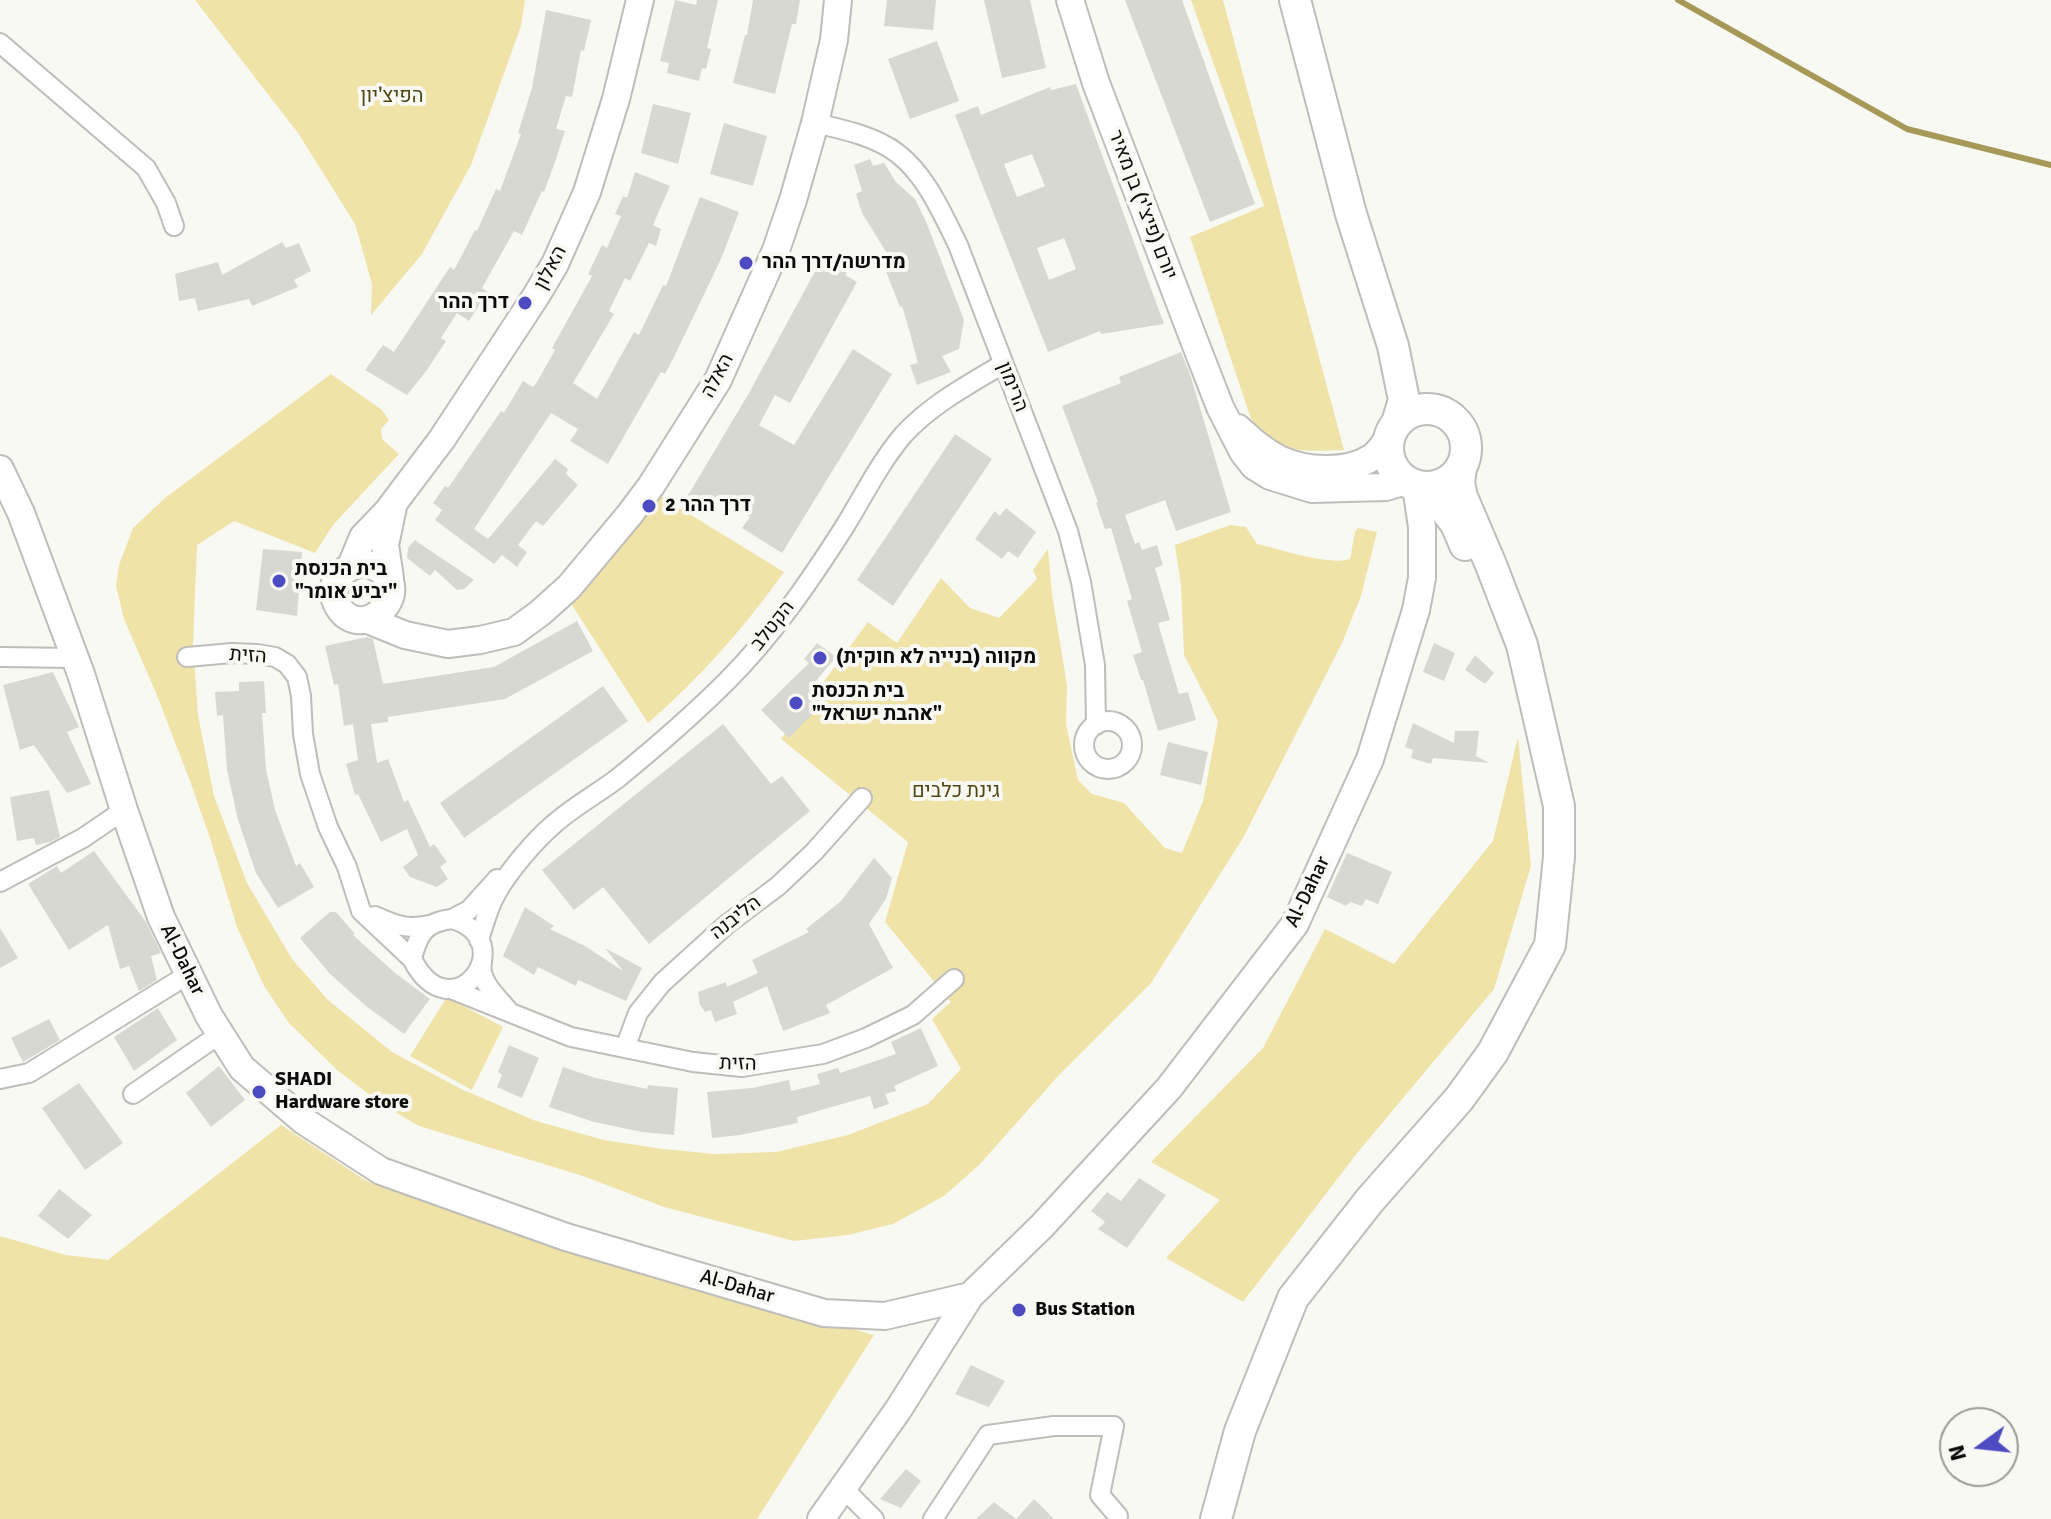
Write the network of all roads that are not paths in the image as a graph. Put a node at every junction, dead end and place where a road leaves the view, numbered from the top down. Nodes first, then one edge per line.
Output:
1 (640, 0) edge
2 (838, 0) edge
3 (1070, 0) edge
4 (1295, 0) edge
5 (0, 43) edge
6 (815, 123) junction
7 (174, 226) dead end
8 (1393, 346) junction
9 (1003, 364) junction
10 (1220, 407) junction
11 (1427, 409) junction
12 (1393, 431) junction
13 (1461, 468) junction
14 (0, 469) edge
15 (1417, 485) junction
16 (395, 503) junction
17 (351, 566) junction
18 (391, 582) junction
19 (368, 620) junction
20 (448, 644) junction
21 (0, 657) edge
22 (187, 657) dead end
23 (75, 658) junction
24 (1096, 725) dead end
25 (1544, 744) junction
26 (862, 798) dead end
27 (124, 810) junction
28 (515, 866) junction
29 (0, 882) edge
30 (361, 911) junction
31 (452, 919) junction
32 (429, 925) junction
33 (481, 948) junction
34 (412, 959) junction
35 (189, 974) junction
36 (954, 979) dead end
37 (451, 989) junction
38 (508, 1010) junction
39 (220, 1034) junction
40 (625, 1048) junction
41 (0, 1079) edge
42 (133, 1094) dead end
43 (970, 1296) junction
44 (843, 1488) junction
45 (1118, 1516) dead end
46 (821, 1519) edge
47 (874, 1519) edge
48 (933, 1519) edge
49 (1216, 1519) edge

1 - 16 street, האלון
2 - 6 street, האלה
3 - 10 street, יורם (פיצ'י) בן מאיר
4 - 8 main road
5 - 7 street
6 - 9 street, הרימון
6 - 20 street, האלה
8 - 11 main road
8 - 12 main road
9 - 24 street, הרימון
9 - 28 street, הקטלב
10 - 12 street, יורם (פיצ'י) בן מאיר
10 - 15 street, יורם (פיצ'י) בן מאיר
11 - 12 main road
11 - 13 main road
12 - 15 main road
13 - 15 main road
13 - 25 main road
14 - 23 street, Al-Dahar
15 - 25 main road
15 - 43 street, Al-Dahar
16 - 17 street, האלון
16 - 18 street, האלון
17 - 18 street
17 - 19 street
18 - 19 street
18 - 20 street
19 - 20 street, האלה
21 - 23 street
22 - 30 street, הזית
23 - 27 street, Al-Dahar
25 - 49 main road
26 - 40 street, הליבנה
27 - 29 street
27 - 35 street, Al-Dahar
28 - 31 street, הקטלב
28 - 33 street, הקטלב
30 - 32 street
30 - 34 street, הזית
31 - 32 street
31 - 33 street
32 - 34 street
33 - 37 street
33 - 38 street
34 - 37 street
35 - 39 street, Al-Dahar
35 - 41 street
36 - 40 street, הזית
37 - 38 street, הזית
38 - 40 street, הזית
39 - 42 street
39 - 43 street, Al-Dahar
43 - 44 street
44 - 46 street
44 - 47 street
45 - 48 street

